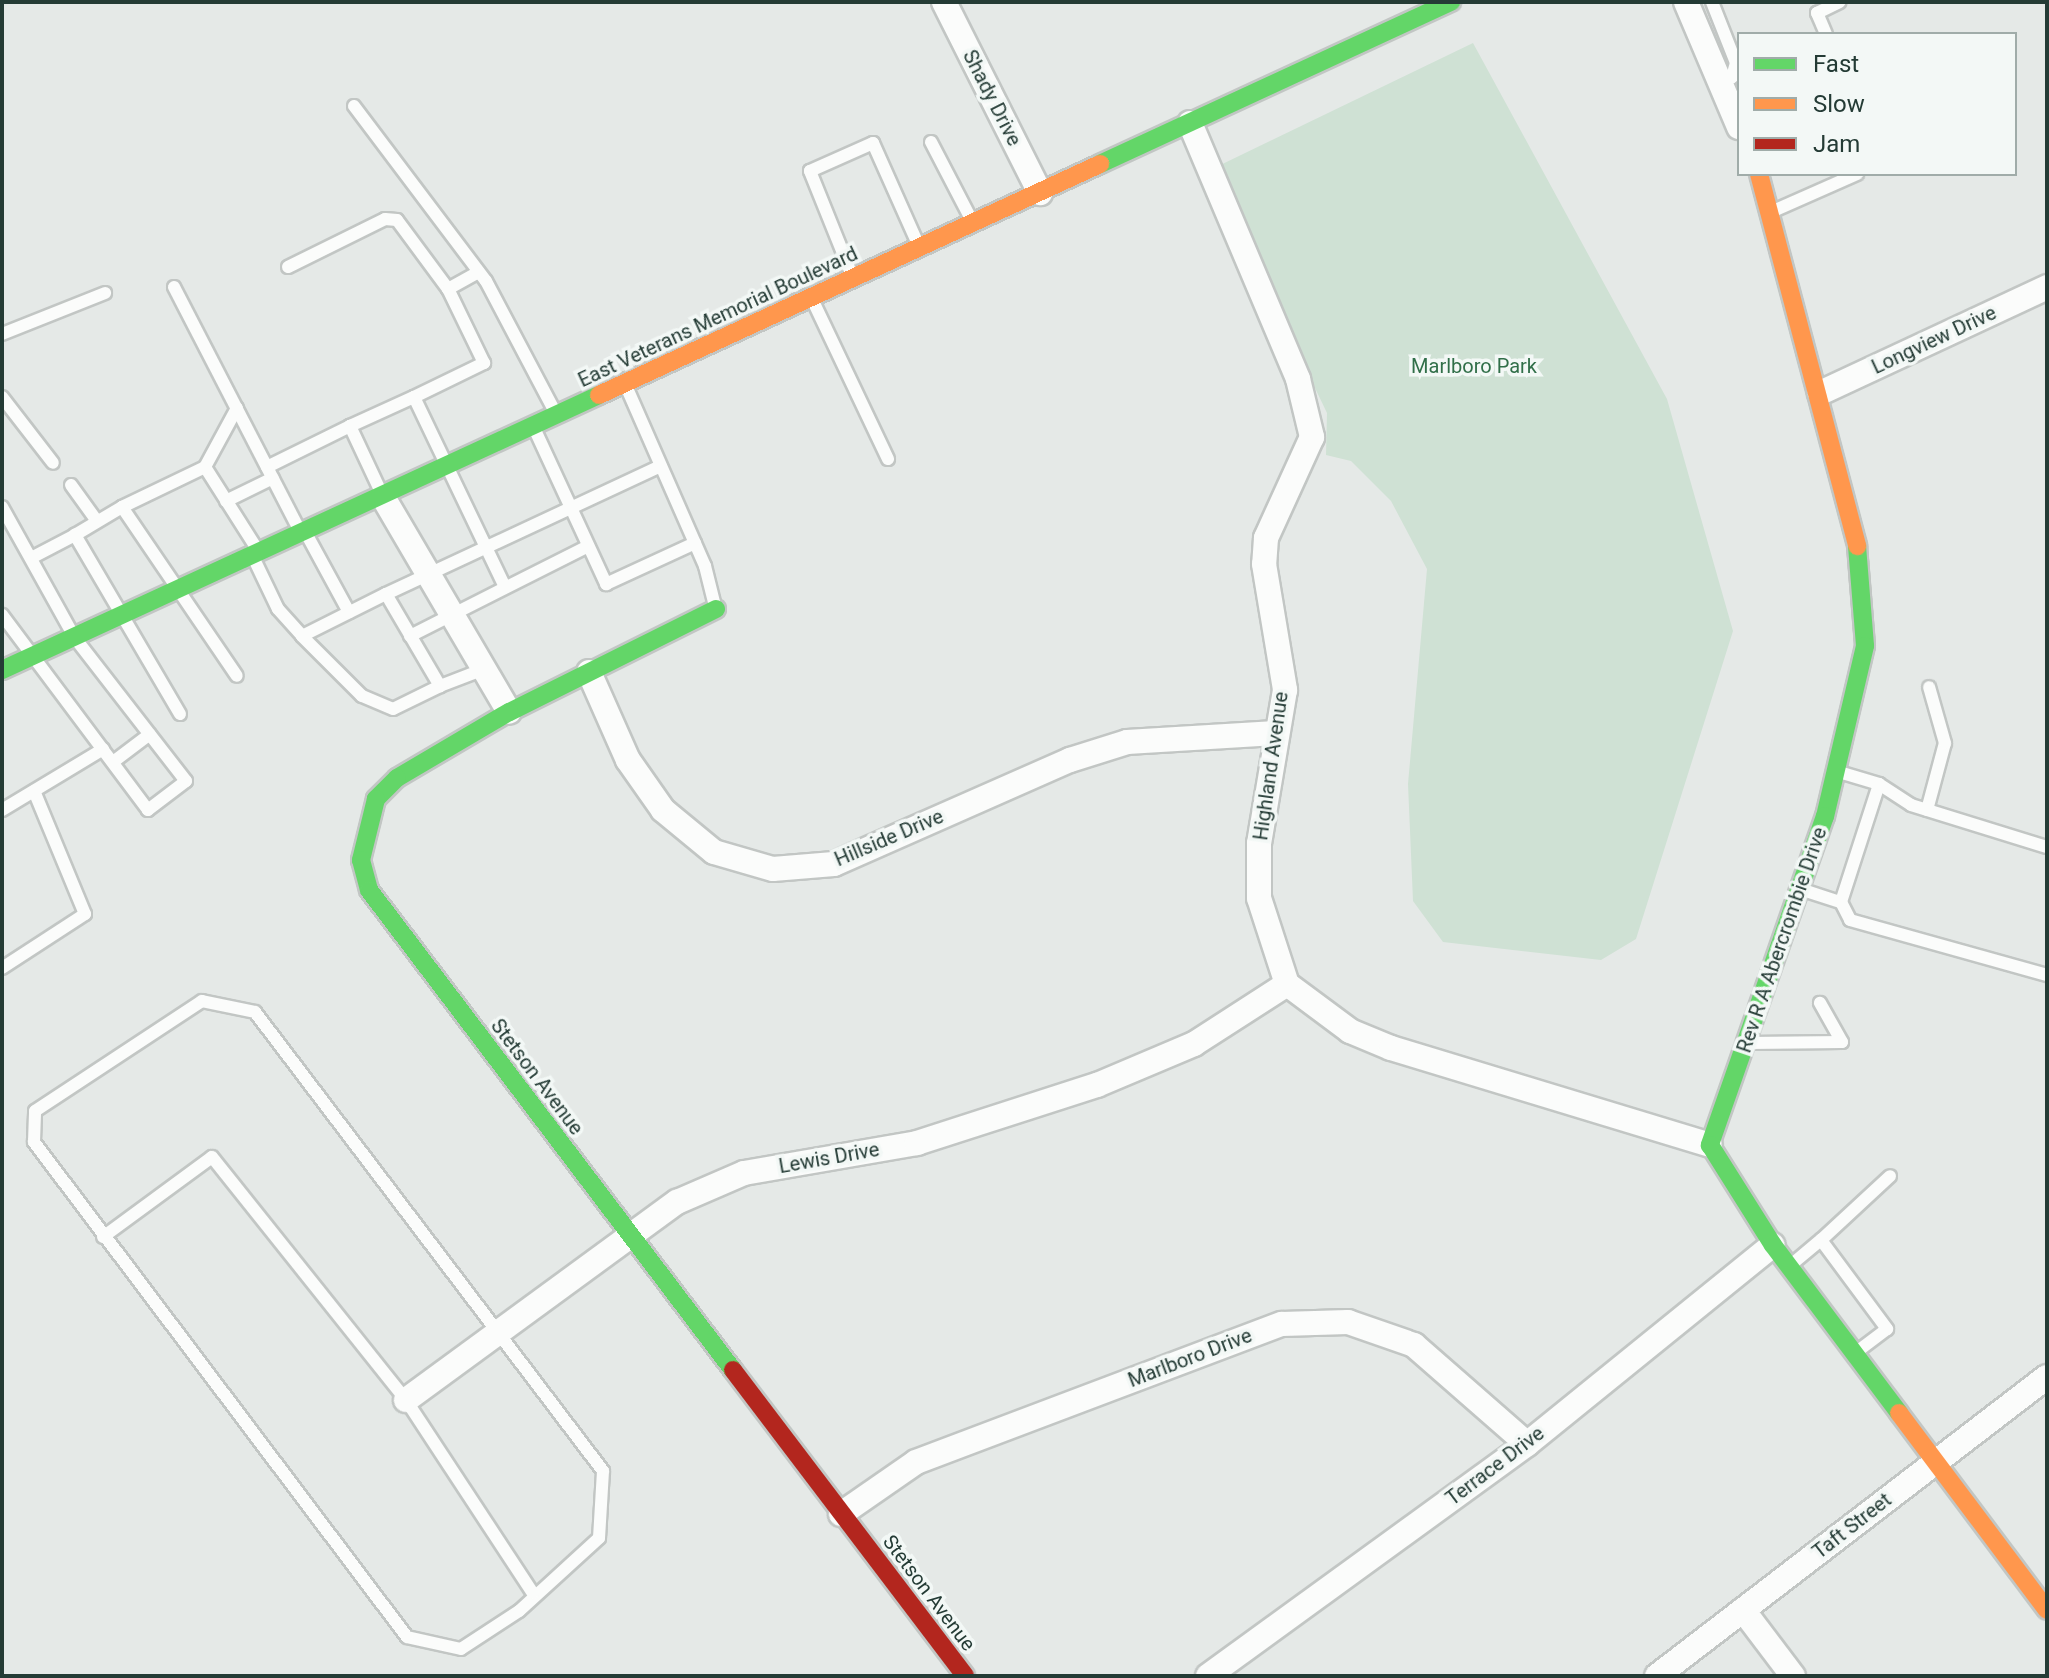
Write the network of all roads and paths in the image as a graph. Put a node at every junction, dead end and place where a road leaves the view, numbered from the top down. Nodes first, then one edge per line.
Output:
1 (944, 2) edge
2 (1451, 2) edge
3 (1687, 2) edge
4 (1712, 2) edge
5 (1840, 2) edge
6 (1814, 7) edge
7 (1825, 32) edge
8 (1721, 83) junction
9 (354, 106) dead end
10 (1737, 122) edge
11 (1190, 123) junction
12 (931, 142) dead end
13 (1760, 176) edge
14 (1852, 176) edge
15 (1040, 193) junction
16 (1771, 211) junction
17 (973, 224) junction
18 (919, 249) junction
19 (288, 267) dead end
20 (479, 272) junction
21 (853, 279) junction
22 (174, 287) dead end
23 (2047, 287) edge
24 (448, 289) junction
25 (105, 293) dead end
26 (812, 298) junction
27 (2, 334) edge
28 (625, 385) junction
29 (1820, 393) junction
30 (2, 397) edge
31 (414, 397) junction
32 (237, 408) junction
33 (557, 416) junction
34 (350, 426) junction
35 (533, 427) junction
36 (888, 459) dead end
37 (53, 463) dead end
38 (661, 466) junction
39 (205, 467) junction
40 (448, 467) junction
41 (270, 472) junction
42 (71, 485) dead end
43 (383, 497) junction
44 (226, 501) junction
45 (2, 507) edge
46 (122, 507) junction
47 (570, 508) junction
48 (97, 521) junction
49 (303, 533) junction
50 (75, 535) junction
51 (695, 543) junction
52 (588, 546) junction
53 (486, 548) junction
54 (256, 554) junction
55 (33, 557) junction
56 (428, 574) junction
57 (505, 587) junction
58 (177, 591) junction
59 (386, 594) junction
60 (716, 609) joint
61 (349, 612) junction
62 (126, 614) junction
63 (451, 614) junction
64 (2, 615) edge
65 (302, 636) junction
66 (410, 636) junction
67 (75, 638) junction
68 (28, 659) junction
69 (484, 669) junction
70 (2, 670) edge
71 (589, 672) junction
72 (237, 676) dead end
73 (440, 686) junction
74 (1929, 687) dead end
75 (509, 712) junction
76 (180, 714) dead end
77 (1276, 733) junction
78 (150, 734) junction
79 (103, 749) junction
80 (113, 762) junction
81 (1836, 771) junction
82 (1879, 784) junction
83 (34, 791) junction
84 (2, 810) edge
85 (1927, 810) junction
86 (2047, 847) edge
87 (1800, 889) junction
88 (1841, 902) junction
89 (2, 968) edge
90 (2047, 975) edge
91 (1287, 984) junction
92 (1820, 1003) dead end
93 (1746, 1043) junction
94 (1710, 1145) junction
95 (1890, 1176) dead end
96 (627, 1234) junction
97 (103, 1237) junction
98 (1821, 1240) junction
99 (1773, 1245) junction
100 (1789, 1266) junction
101 (498, 1331) junction
102 (1855, 1353) junction
103 (2047, 1377) edge
104 (406, 1400) junction
105 (1527, 1444) junction
106 (1937, 1461) junction
107 (841, 1514) junction
108 (533, 1593) junction
109 (1743, 1610) junction
110 (2047, 1610) edge
111 (965, 1676) edge
112 (1208, 1676) edge
113 (1657, 1676) edge
114 (1793, 1676) edge

1 - 15 street, Shady Drive
2 - 11 street, East Veterans Memorial Boulevard
3 - 8 street
4 - 8 lane
5 - 6 lane
6 - 7 lane
8 - 10 street
9 - 20 lane
11 - 15 street, East Veterans Memorial Boulevard
11 - 77 street, Highland Avenue
12 - 17 lane
13 - 16 street, Rev R A Abercrombie Drive
14 - 16 lane
15 - 17 street, East Veterans Memorial Boulevard
16 - 29 street, Rev R A Abercrombie Drive
17 - 18 street, East Veterans Memorial Boulevard
18 - 21 street, East Veterans Memorial Boulevard
18 - 21 lane
19 - 24 lane
20 - 24 lane
20 - 33 lane
21 - 26 street, East Veterans Memorial Boulevard
22 - 32 lane
23 - 29 street, Longview Drive
24 - 31 lane
25 - 27 lane
26 - 28 street, East Veterans Memorial Boulevard
26 - 36 lane
28 - 33 street, East Veterans Memorial Boulevard
28 - 38 lane
29 - 81 street, Rev R A Abercrombie Drive
30 - 37 lane
31 - 34 lane
31 - 40 lane
32 - 39 lane
32 - 41 lane
33 - 35 street, East Veterans Memorial Boulevard
34 - 41 lane
34 - 43 lane
35 - 40 street, East Veterans Memorial Boulevard
35 - 47 lane
38 - 47 lane
38 - 51 lane
39 - 44 lane
39 - 46 lane
40 - 43 street, East Veterans Memorial Boulevard
40 - 53 lane
41 - 44 lane
41 - 49 lane
42 - 48 lane
43 - 49 street, East Veterans Memorial Boulevard
43 - 56 street
44 - 54 lane
45 - 55 lane
46 - 48 lane
46 - 58 lane
47 - 52 lane
47 - 53 lane
48 - 50 lane
49 - 54 street, East Veterans Memorial Boulevard
49 - 61 lane
50 - 55 lane
50 - 62 lane
51 - 52 lane
51 - 60 lane
52 - 57 lane
53 - 56 lane
53 - 57 lane
54 - 58 street, East Veterans Memorial Boulevard
54 - 65 lane
55 - 67 lane
56 - 59 lane
56 - 63 street
57 - 63 lane
58 - 62 street, East Veterans Memorial Boulevard
58 - 72 lane
59 - 61 lane
59 - 66 lane
60 - 71 street, Stetson Avenue
61 - 65 lane
62 - 67 street, East Veterans Memorial Boulevard
62 - 76 lane
63 - 66 lane
63 - 69 street
64 - 68 lane
65 - 73 lane
66 - 73 lane
67 - 68 street, East Veterans Memorial Boulevard
67 - 78 lane
68 - 70 street, East Veterans Memorial Boulevard
68 - 79 lane
69 - 73 lane
69 - 75 street
71 - 75 street, Stetson Avenue
71 - 77 street, Hillside Drive
74 - 85 lane
75 - 96 street, Stetson Avenue
77 - 91 street, Highland Avenue
78 - 80 lane
78 - 80 lane
79 - 80 lane
79 - 83 lane
81 - 82 lane
81 - 87 street, Rev R A Abercrombie Drive
82 - 85 lane
82 - 88 lane
83 - 84 lane
83 - 89 lane
85 - 86 lane
87 - 88 lane
87 - 93 street, Rev R A Abercrombie Drive
88 - 90 lane
91 - 94 street
91 - 96 street, Lewis Drive
92 - 93 lane
93 - 94 street, Rev R A Abercrombie Drive
94 - 99 street
95 - 98 lane
96 - 101 street, Lewis Drive
96 - 107 street, Stetson Avenue
97 - 101 lane
97 - 104 lane
97 - 108 lane
98 - 100 lane
98 - 102 lane
99 - 100 street
99 - 105 street, Terrace Drive
100 - 102 street
101 - 104 street, Lewis Drive
101 - 108 lane
102 - 106 street
103 - 106 street, Taft Street
104 - 108 lane
105 - 107 street, Marlboro Drive
105 - 112 street, Terrace Drive
106 - 109 street, Taft Street
106 - 110 street
107 - 111 street, Stetson Avenue
109 - 113 street, Taft Street
109 - 114 street

